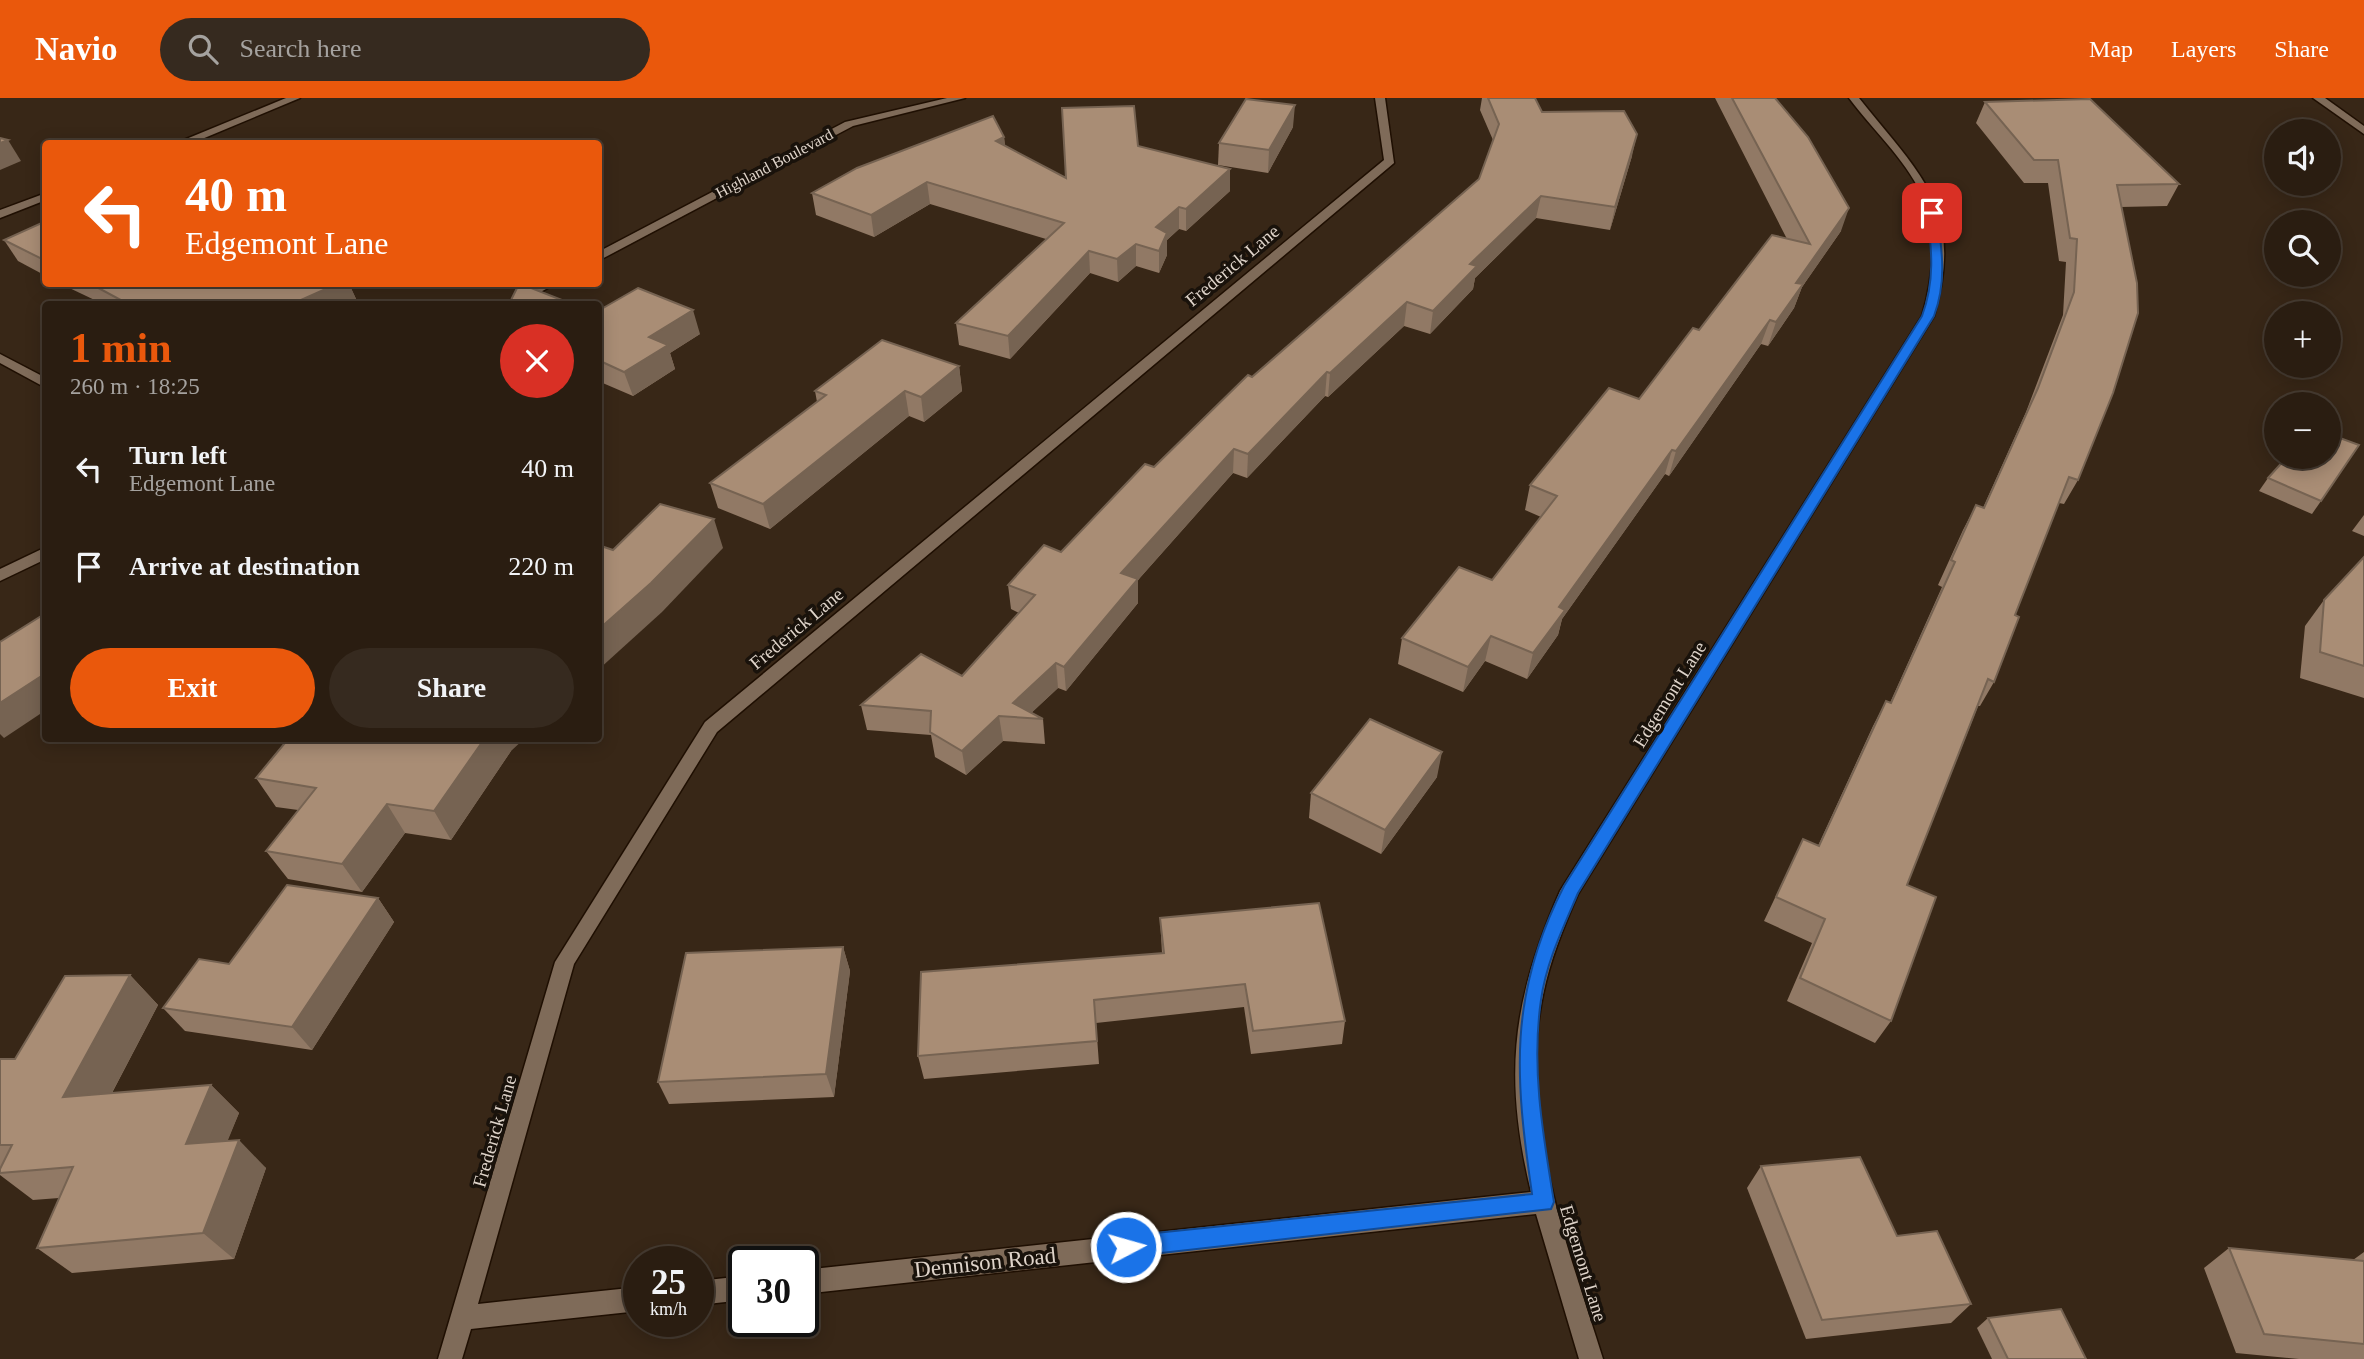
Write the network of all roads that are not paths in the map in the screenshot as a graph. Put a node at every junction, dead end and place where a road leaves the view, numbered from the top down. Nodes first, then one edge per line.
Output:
1 (295, 98) edge
2 (960, 98) edge
3 (1380, 98) edge
4 (1854, 98) edge
5 (2318, 98) edge
6 (2364, 131) edge
7 (189, 140) edge
8 (42, 198) edge
9 (0, 214) edge
10 (602, 255) edge
11 (543, 287) edge
12 (516, 301) edge
13 (0, 358) edge
14 (42, 382) edge
15 (42, 554) edge
16 (0, 576) edge
17 (1543, 1202) junction
18 (819, 1280) edge
19 (623, 1301) edge
20 (461, 1318) junction
21 (450, 1359) edge
22 (1591, 1359) edge

1 - 7 street
2 - 10 street, Highland Boulevard
3 - 20 street, Frederick Lane
4 - 17 street, Edgemont Lane
5 - 6 street
8 - 9 street
11 - 12 street
13 - 14 street
15 - 16 street
17 - 18 street, Dennison Road
17 - 22 street, Edgemont Lane
19 - 20 street
20 - 21 street, Frederick Lane

